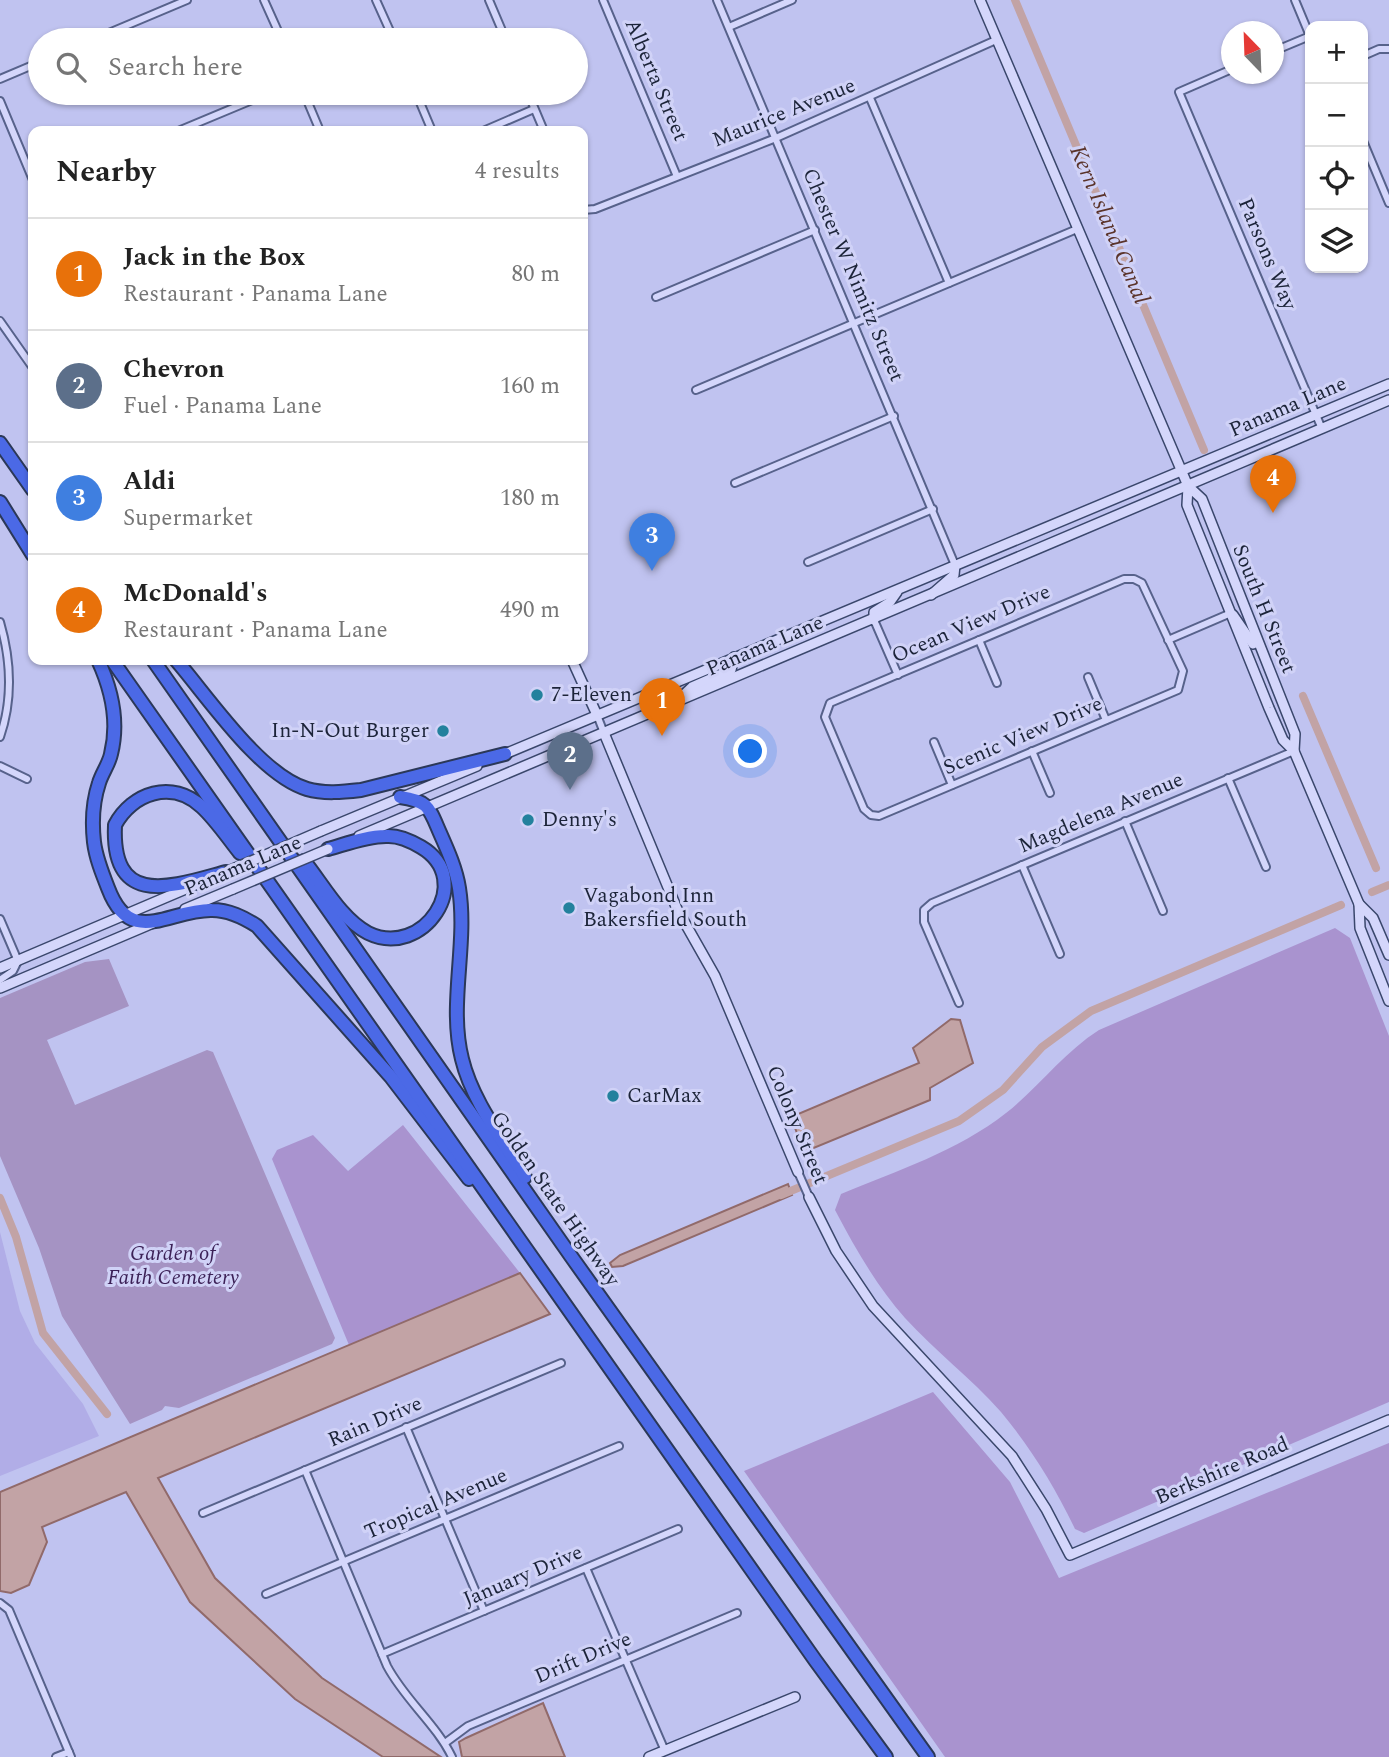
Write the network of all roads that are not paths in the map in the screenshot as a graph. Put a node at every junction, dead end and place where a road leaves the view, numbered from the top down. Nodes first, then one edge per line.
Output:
1 (187, 0) edge
2 (264, 0) edge
3 (376, 0) edge
4 (489, 0) edge
5 (603, 0) edge
6 (718, 0) edge
7 (792, 0) edge
8 (980, 0) edge
9 (1295, 0) edge
10 (1305, 24) edge
11 (729, 27) junction
12 (120, 28) edge
13 (277, 28) edge
14 (389, 28) edge
15 (501, 28) edge
16 (1305, 38) edge
17 (996, 40) junction
18 (1284, 47) edge
19 (1389, 49) edge
20 (1368, 54) edge
21 (28, 67) edge
22 (1221, 73) edge
23 (0, 79) edge
24 (870, 98) junction
25 (0, 101) edge
26 (240, 105) edge
27 (309, 105) edge
28 (421, 105) edge
29 (532, 105) edge
30 (534, 109) junction
31 (190, 126) edge
32 (318, 126) edge
33 (430, 126) edge
34 (495, 126) edge
35 (542, 126) edge
36 (776, 138) junction
37 (1365, 147) edge
38 (28, 168) edge
39 (676, 174) junction
40 (1389, 204) edge
41 (588, 210) edge
42 (815, 229) junction
43 (1077, 229) junction
44 (949, 283) junction
45 (656, 297) dead end
46 (0, 321) edge
47 (854, 323) junction
48 (28, 361) edge
49 (1389, 384) edge
50 (696, 390) dead end
51 (1389, 400) edge
52 (1316, 415) junction
53 (894, 416) junction
54 (1322, 429) junction
55 (0, 443) edge
56 (1181, 471) junction
57 (28, 483) edge
58 (735, 483) dead end
59 (1188, 486) junction
60 (0, 502) edge
61 (933, 509) junction
62 (28, 541) edge
63 (28, 547) edge
64 (808, 562) dead end
65 (1210, 564) junction
66 (956, 565) junction
67 (898, 590) junction
68 (930, 596) junction
69 (1243, 606) junction
70 (1231, 613) junction
71 (874, 620) junction
72 (0, 622) edge
73 (979, 640) junction
74 (1168, 640) junction
75 (734, 657) junction
76 (100, 665) edge
77 (116, 665) edge
78 (157, 665) edge
79 (180, 665) edge
80 (574, 665) edge
81 (898, 674) junction
82 (1088, 677) dead end
83 (1275, 682) junction
84 (998, 683) dead end
85 (674, 703) junction
86 (597, 715) junction
87 (1106, 720) junction
88 (604, 733) junction
89 (0, 737) edge
90 (934, 743) dead end
91 (1032, 751) junction
92 (1294, 751) junction
93 (505, 754) junction
94 (0, 766) edge
95 (230, 769) junction
96 (1228, 778) junction
97 (27, 779) dead end
98 (952, 785) junction
99 (1050, 793) dead end
100 (401, 797) junction
101 (428, 806) junction
102 (871, 816) joint
103 (1125, 821) junction
104 (328, 849) junction
105 (1022, 865) junction
106 (1266, 867) dead end
107 (226, 872) junction
108 (1359, 904) junction
109 (1163, 911) dead end
110 (124, 916) junction
111 (0, 919) edge
112 (153, 923) junction
113 (317, 949) junction
114 (1060, 954) dead end
115 (1389, 955) edge
116 (18, 961) junction
117 (0, 968) edge
118 (0, 979) edge
119 (0, 988) edge
120 (1389, 1001) edge
121 (959, 1003) dead end
122 (798, 1172) joint
123 (809, 1197) joint
124 (573, 1259) junction
125 (546, 1275) junction
126 (561, 1363) dead end
127 (1389, 1420) edge
128 (406, 1427) junction
129 (619, 1446) dead end
130 (305, 1470) junction
131 (203, 1513) dead end
132 (445, 1520) junction
133 (678, 1529) dead end
134 (1070, 1555) joint
135 (344, 1562) junction
136 (586, 1569) junction
137 (266, 1594) dead end
138 (2, 1603) edge
139 (484, 1611) junction
140 (737, 1613) dead end
141 (382, 1654) junction
142 (625, 1659) junction
143 (795, 1697) dead end
144 (445, 1743) junction
145 (665, 1751) junction
146 (70, 1754) edge
147 (56, 1757) edge
148 (452, 1757) edge
149 (649, 1757) edge
150 (886, 1757) edge
151 (928, 1757) edge

1 - 12 street
2 - 13 street
3 - 14 street
4 - 15 street
5 - 39 street, Alberta Street
6 - 11 street, Chester W Nimitz Street
7 - 11 street
8 - 17 main road, South H Street
9 - 10 street
11 - 36 street, Chester W Nimitz Street
16 - 18 street
17 - 24 street, Maurice Avenue
17 - 43 main road, South H Street
19 - 20 street
21 - 23 street
22 - 52 street, Parsons Way
24 - 36 street, Maurice Avenue
24 - 44 street
25 - 38 street
26 - 31 street
27 - 32 street
28 - 33 street
29 - 30 street
30 - 34 street
30 - 35 street
36 - 39 street, Maurice Avenue
36 - 42 street, Chester W Nimitz Street
37 - 40 street
39 - 41 street, Maurice Avenue
42 - 45 street
42 - 47 street, Chester W Nimitz Street
43 - 44 street
43 - 56 main road, South H Street
44 - 47 street
46 - 48 street
47 - 50 street
47 - 53 street, Chester W Nimitz Street
49 - 52 main road, Panama Lane
51 - 54 main road, Panama Lane
52 - 54 street, Parsons Way
52 - 56 main road, Panama Lane
53 - 58 street
53 - 61 street, Chester W Nimitz Street
54 - 59 main road, Panama Lane
55 - 57 highway
56 - 59 main road, South H Street
56 - 66 main road, Panama Lane
59 - 65 main road, South H Street
59 - 68 main road, Panama Lane
59 - 69 main road, South H Street
60 - 62 highway
60 - 63 highway
61 - 64 street
61 - 66 street, Chester W Nimitz Street
65 - 69 main road
65 - 70 main road, South H Street
66 - 67 main road, Panama Lane
66 - 68 main road
67 - 71 main road
67 - 75 main road, Panama Lane
68 - 71 main road, Panama Lane
69 - 83 main road, South H Street
70 - 74 street
70 - 83 main road
70 - 92 main road, South H Street
71 - 81 street
71 - 85 main road, Panama Lane
72 - 89 street
73 - 74 street, Ocean View Drive
73 - 81 street, Ocean View Drive
73 - 84 street
74 - 87 street, Scenic View Drive
75 - 85 main road
75 - 86 main road, Panama Lane
76 - 110 highway
77 - 113 highway
78 - 95 highway, Golden State Highway
79 - 93 highway
80 - 86 main road, Colony Street
81 - 102 street, Ocean View Drive
82 - 87 street
83 - 92 main road, South H Street
85 - 88 main road, Panama Lane
86 - 88 street, Colony Street
86 - 93 main road, Panama Lane
87 - 91 street, Scenic View Drive
88 - 101 main road, Panama Lane
88 - 122 main road, Colony Street
90 - 98 street
91 - 98 street, Scenic View Drive
91 - 99 street
92 - 96 street, Magdelena Avenue
92 - 108 main road, South H Street
93 - 100 main road, Panama Lane
94 - 97 street
95 - 104 highway
95 - 124 highway, Golden State Highway
96 - 103 street, Magdelena Avenue
96 - 106 street
98 - 102 street, Scenic View Drive
100 - 101 highway
100 - 107 main road, Panama Lane, bridge
101 - 104 main road, Panama Lane
101 - 124 highway
103 - 105 street, Magdelena Avenue
103 - 109 street
104 - 112 main road, Panama Lane, bridge
105 - 114 street
105 - 121 street, Magdelena Avenue
107 - 110 main road, Panama Lane
107 - 113 highway
108 - 115 main road, South H Street
108 - 120 main road, South H Street
110 - 112 highway
110 - 116 main road, Panama Lane
111 - 116 street
112 - 119 main road, Panama Lane
112 - 125 highway
113 - 125 highway
116 - 117 main road, Panama Lane
116 - 118 street
122 - 123 street, Colony Street
123 - 134 main road, Colony Street
124 - 151 highway, Golden State Highway
125 - 150 highway
126 - 128 street, Rain Drive
127 - 134 main road, Berkshire Road
128 - 130 street, Rain Drive
128 - 132 street
129 - 132 street, Tropical Avenue
130 - 131 street, Rain Drive
130 - 135 street
132 - 135 street, Tropical Avenue
132 - 139 street
133 - 136 street, January Drive
135 - 137 street, Tropical Avenue
135 - 141 street
136 - 139 street, January Drive
136 - 142 street
138 - 146 street
139 - 141 street, January Drive
140 - 142 street, Drift Drive
141 - 144 street
142 - 144 street, Drift Drive
142 - 145 street
143 - 145 main road
144 - 148 street
145 - 149 main road
146 - 147 street

